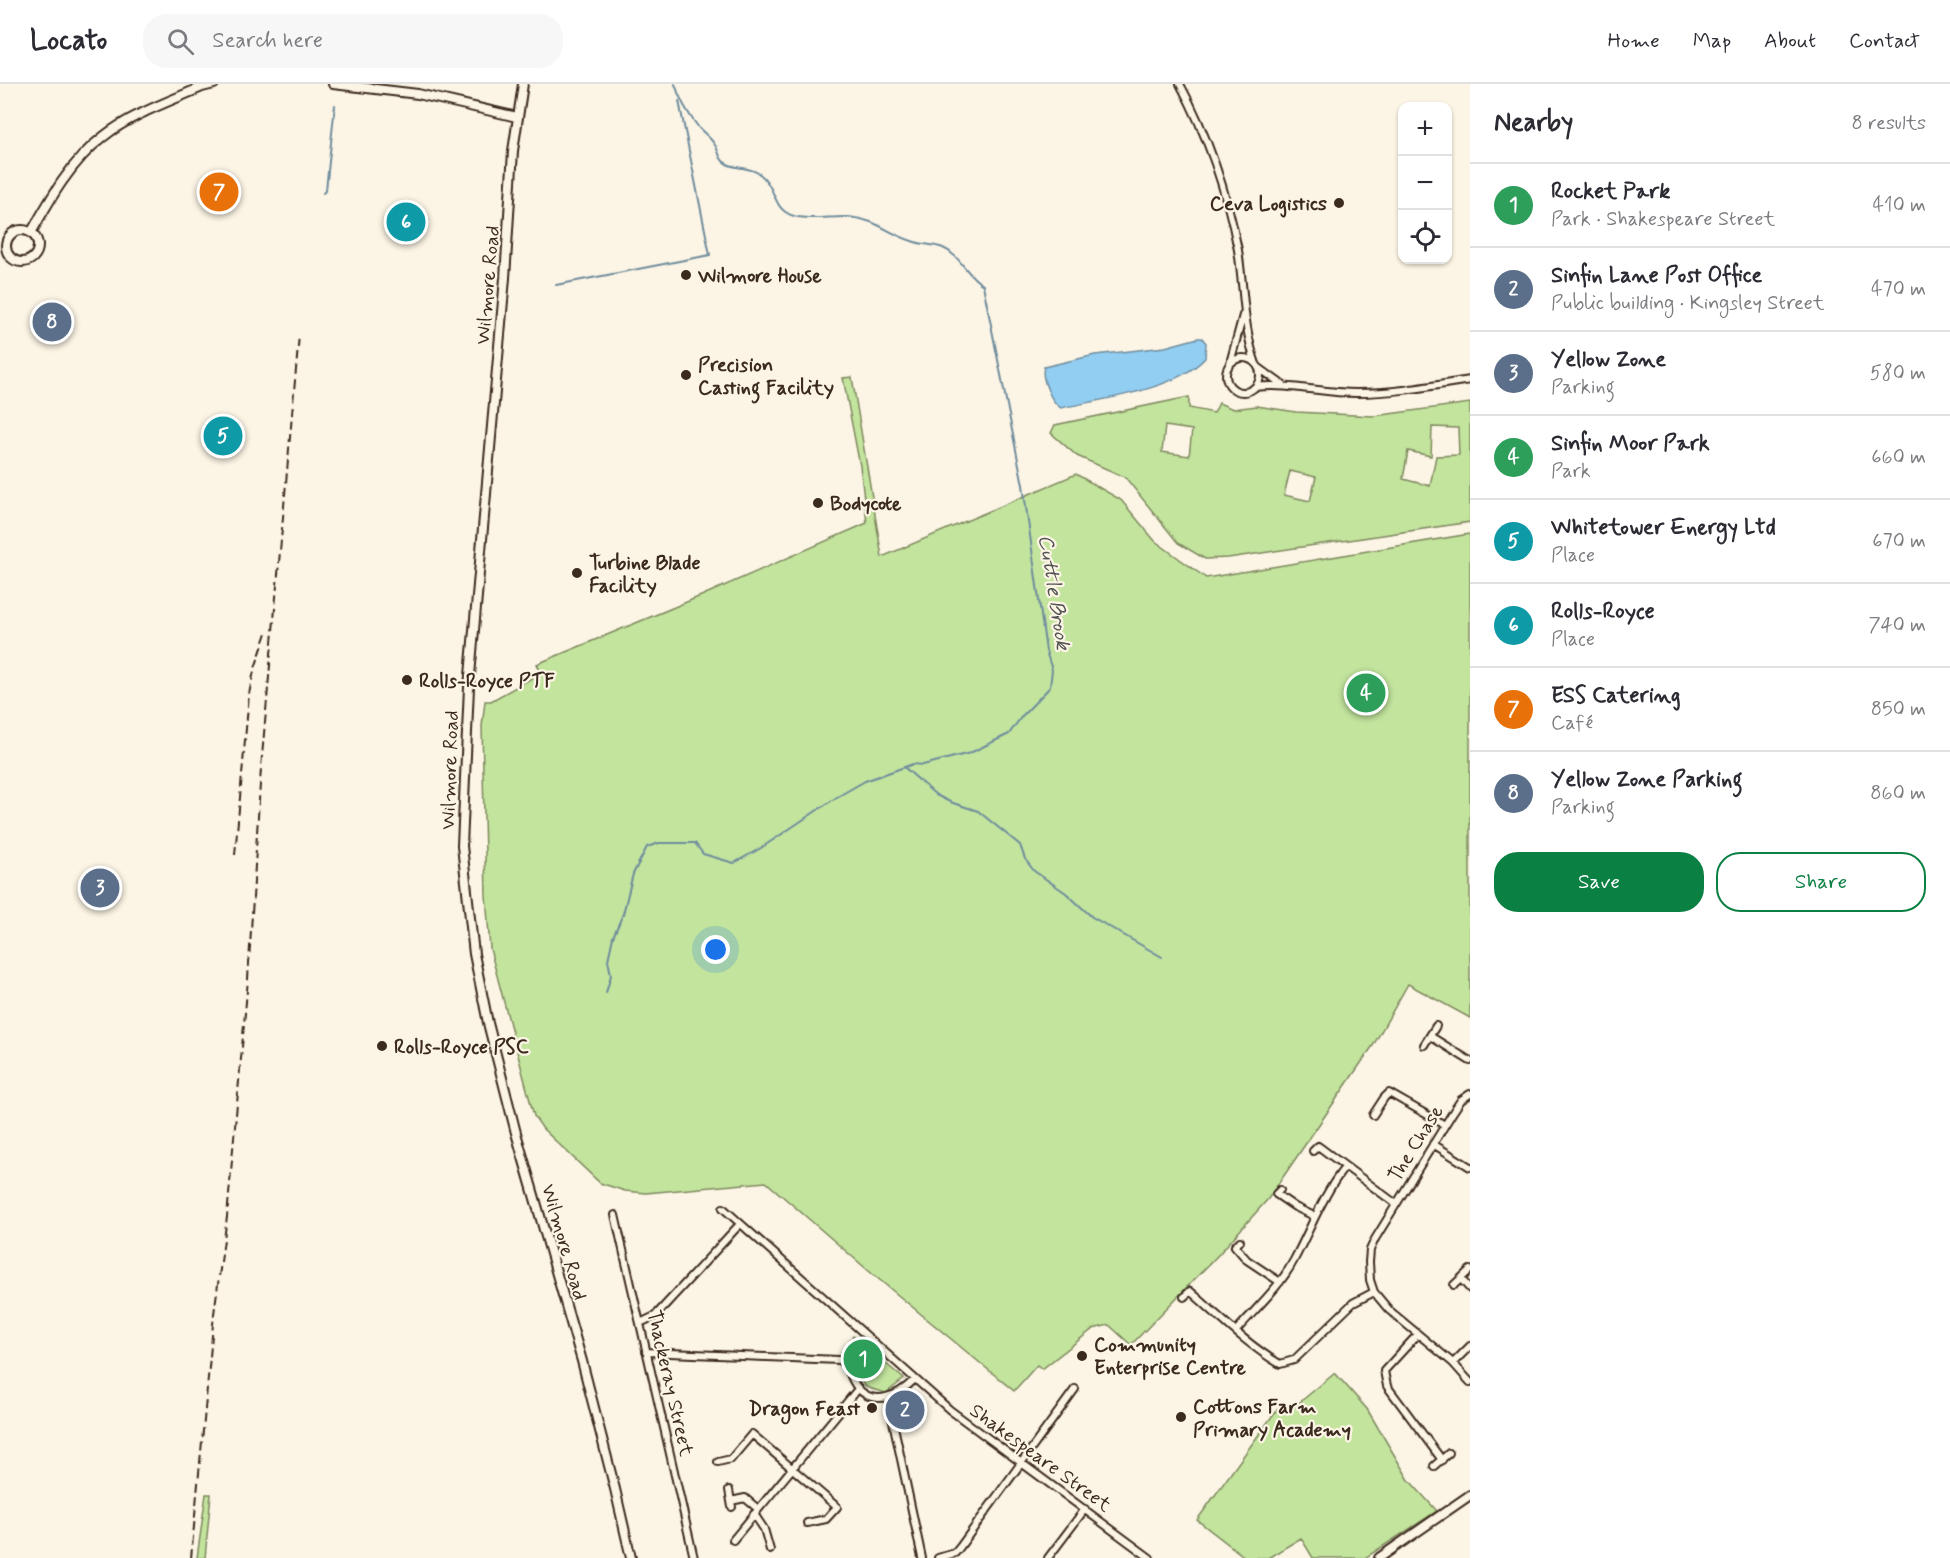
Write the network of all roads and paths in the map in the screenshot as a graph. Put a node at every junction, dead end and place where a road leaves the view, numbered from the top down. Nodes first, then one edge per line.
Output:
1 (214, 84) edge
2 (333, 84) edge
3 (523, 84) edge
4 (1180, 84) edge
5 (517, 117) junction
6 (31, 233) junction
7 (4, 237) edge
8 (1244, 312) junction
9 (1256, 365) junction
10 (1229, 367) junction
11 (1470, 380) edge
12 (1284, 386) junction
13 (1256, 387) junction
14 (1436, 1026) dead end
15 (1430, 1036) junction
16 (1424, 1045) dead end
17 (1470, 1061) edge
18 (1470, 1094) edge
19 (1373, 1115) dead end
20 (1445, 1125) junction
21 (1433, 1144) junction
22 (1313, 1151) dead end
23 (1345, 1167) junction
24 (1470, 1167) edge
25 (1280, 1190) dead end
26 (1396, 1204) junction
27 (723, 1208) dead end
28 (615, 1215) dead end
29 (1314, 1216) junction
30 (740, 1224) junction
31 (1240, 1241) dead end
32 (1470, 1270) edge
33 (1461, 1279) junction
34 (1280, 1282) junction
35 (1454, 1284) dead end
36 (1470, 1289) edge
37 (1374, 1292) junction
38 (1184, 1297) dead end
39 (640, 1323) junction
40 (1236, 1331) junction
41 (1418, 1334) junction
42 (1470, 1346) edge
43 (646, 1353) junction
44 (1453, 1363) junction
45 (914, 1380) junction
46 (1470, 1382) edge
47 (858, 1389) junction
48 (1075, 1389) dead end
49 (888, 1398) junction
50 (1449, 1453) dead end
51 (1442, 1460) junction
52 (718, 1462) dead end
53 (1020, 1463) junction
54 (1434, 1466) dead end
55 (792, 1469) junction
56 (729, 1490) dead end
57 (1470, 1495) edge
58 (1085, 1509) junction
59 (756, 1512) junction
60 (807, 1523) dead end
61 (733, 1540) dead end
62 (770, 1550) dead end
63 (631, 1558) edge
64 (694, 1558) edge
65 (922, 1558) edge
66 (938, 1558) edge
67 (1048, 1558) edge
68 (1150, 1558) edge
69 (1379, 1558) edge

1 - 6 street
2 - 5 street
3 - 5 street, Wilmore Road
4 - 8 street
5 - 63 street, Wilmore Road
6 - 7 street
6 - 7 street
8 - 9 street
8 - 10 street
9 - 10 street
9 - 12 street
9 - 13 street
10 - 13 street
11 - 12 street
12 - 13 street
14 - 15 street
15 - 16 street
15 - 17 street
18 - 20 street, The Chase
19 - 20 street
20 - 21 street, The Chase
21 - 24 street
21 - 26 street, The Chase
22 - 23 street
23 - 26 street
23 - 29 street
25 - 29 street
26 - 37 street, The Chase
27 - 30 street, Shakespeare Street
28 - 39 street, Thackeray Street
29 - 34 street
30 - 39 street
30 - 45 street, Shakespeare Street
31 - 34 street
32 - 33 street
33 - 35 street
33 - 36 street
34 - 40 street
37 - 40 street
37 - 41 street
38 - 40 street
39 - 43 street, Thackeray Street
41 - 44 street
41 - 51 street
42 - 44 street
43 - 47 street
43 - 64 street, Thackeray Street
44 - 46 street
45 - 49 street
45 - 53 street, Shakespeare Street
47 - 49 street
47 - 55 street
48 - 53 street
49 - 65 street
50 - 51 street
51 - 54 street
52 - 55 street
53 - 58 street, Shakespeare Street
53 - 66 street
55 - 59 street
55 - 60 street
56 - 59 street
57 - 69 street
58 - 67 street
58 - 68 street, Shakespeare Street
59 - 61 street
59 - 62 street

